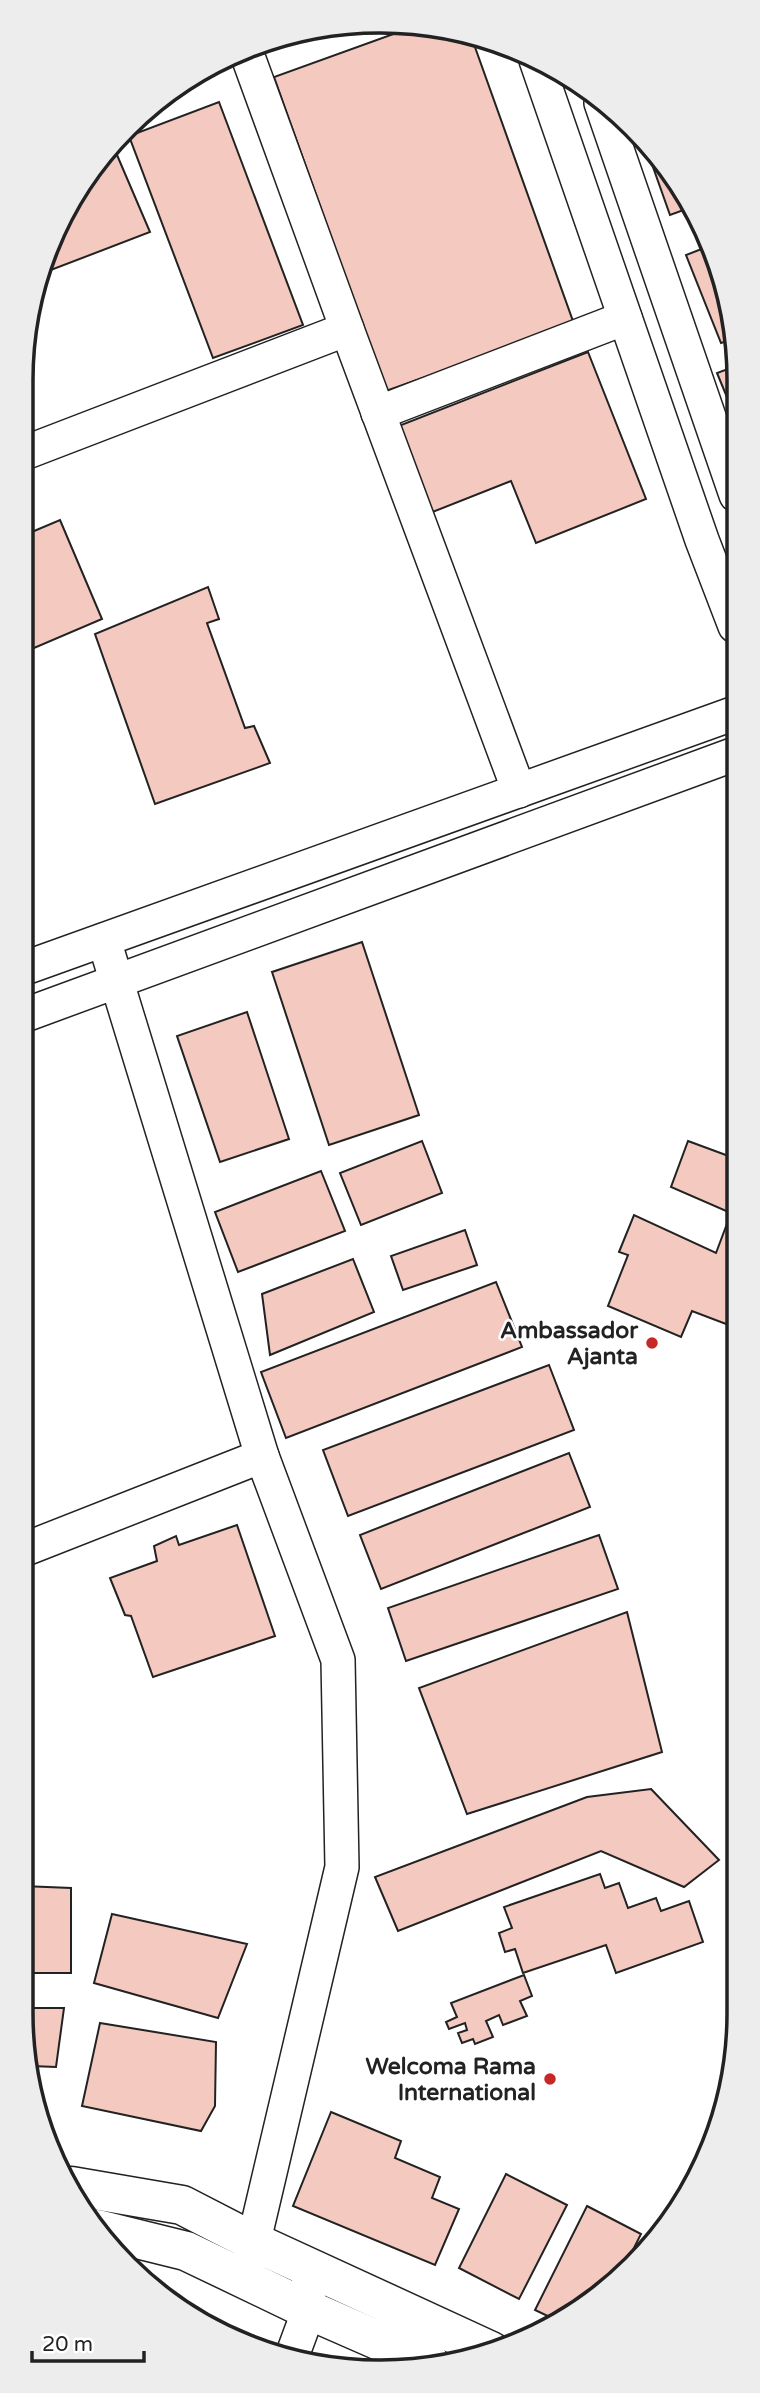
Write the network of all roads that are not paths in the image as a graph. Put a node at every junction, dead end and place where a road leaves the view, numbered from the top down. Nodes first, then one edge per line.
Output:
1 (249, 59) edge
2 (541, 73) edge
3 (606, 116) edge
4 (625, 318) junction
5 (346, 329) junction
6 (378, 413) junction
7 (33, 450) edge
8 (727, 469) edge
9 (727, 605) edge
10 (727, 716) edge
11 (727, 757) edge
12 (519, 791) junction
13 (104, 940) junction
14 (33, 965) edge
15 (115, 981) junction
16 (33, 1012) edge
17 (262, 1456) junction
18 (33, 1546) edge
19 (81, 2188) edge
20 (111, 2232) edge
21 (254, 2242) junction
22 (307, 2267) junction
23 (244, 2279) junction
24 (309, 2310) junction
25 (478, 2345) edge
26 (295, 2349) edge
27 (418, 2358) edge

1 - 5 street
2 - 4 street
3 - 8 street
4 - 6 street
4 - 9 street
5 - 6 street
5 - 7 street
6 - 12 street
10 - 12 street
11 - 15 street
12 - 13 street
13 - 14 street
13 - 15 street
15 - 16 street
15 - 17 street
17 - 18 street
17 - 21 street
19 - 21 street
20 - 23 street
21 - 22 street
21 - 23 street
22 - 24 street
22 - 25 street
23 - 24 street
24 - 26 street
24 - 27 street

